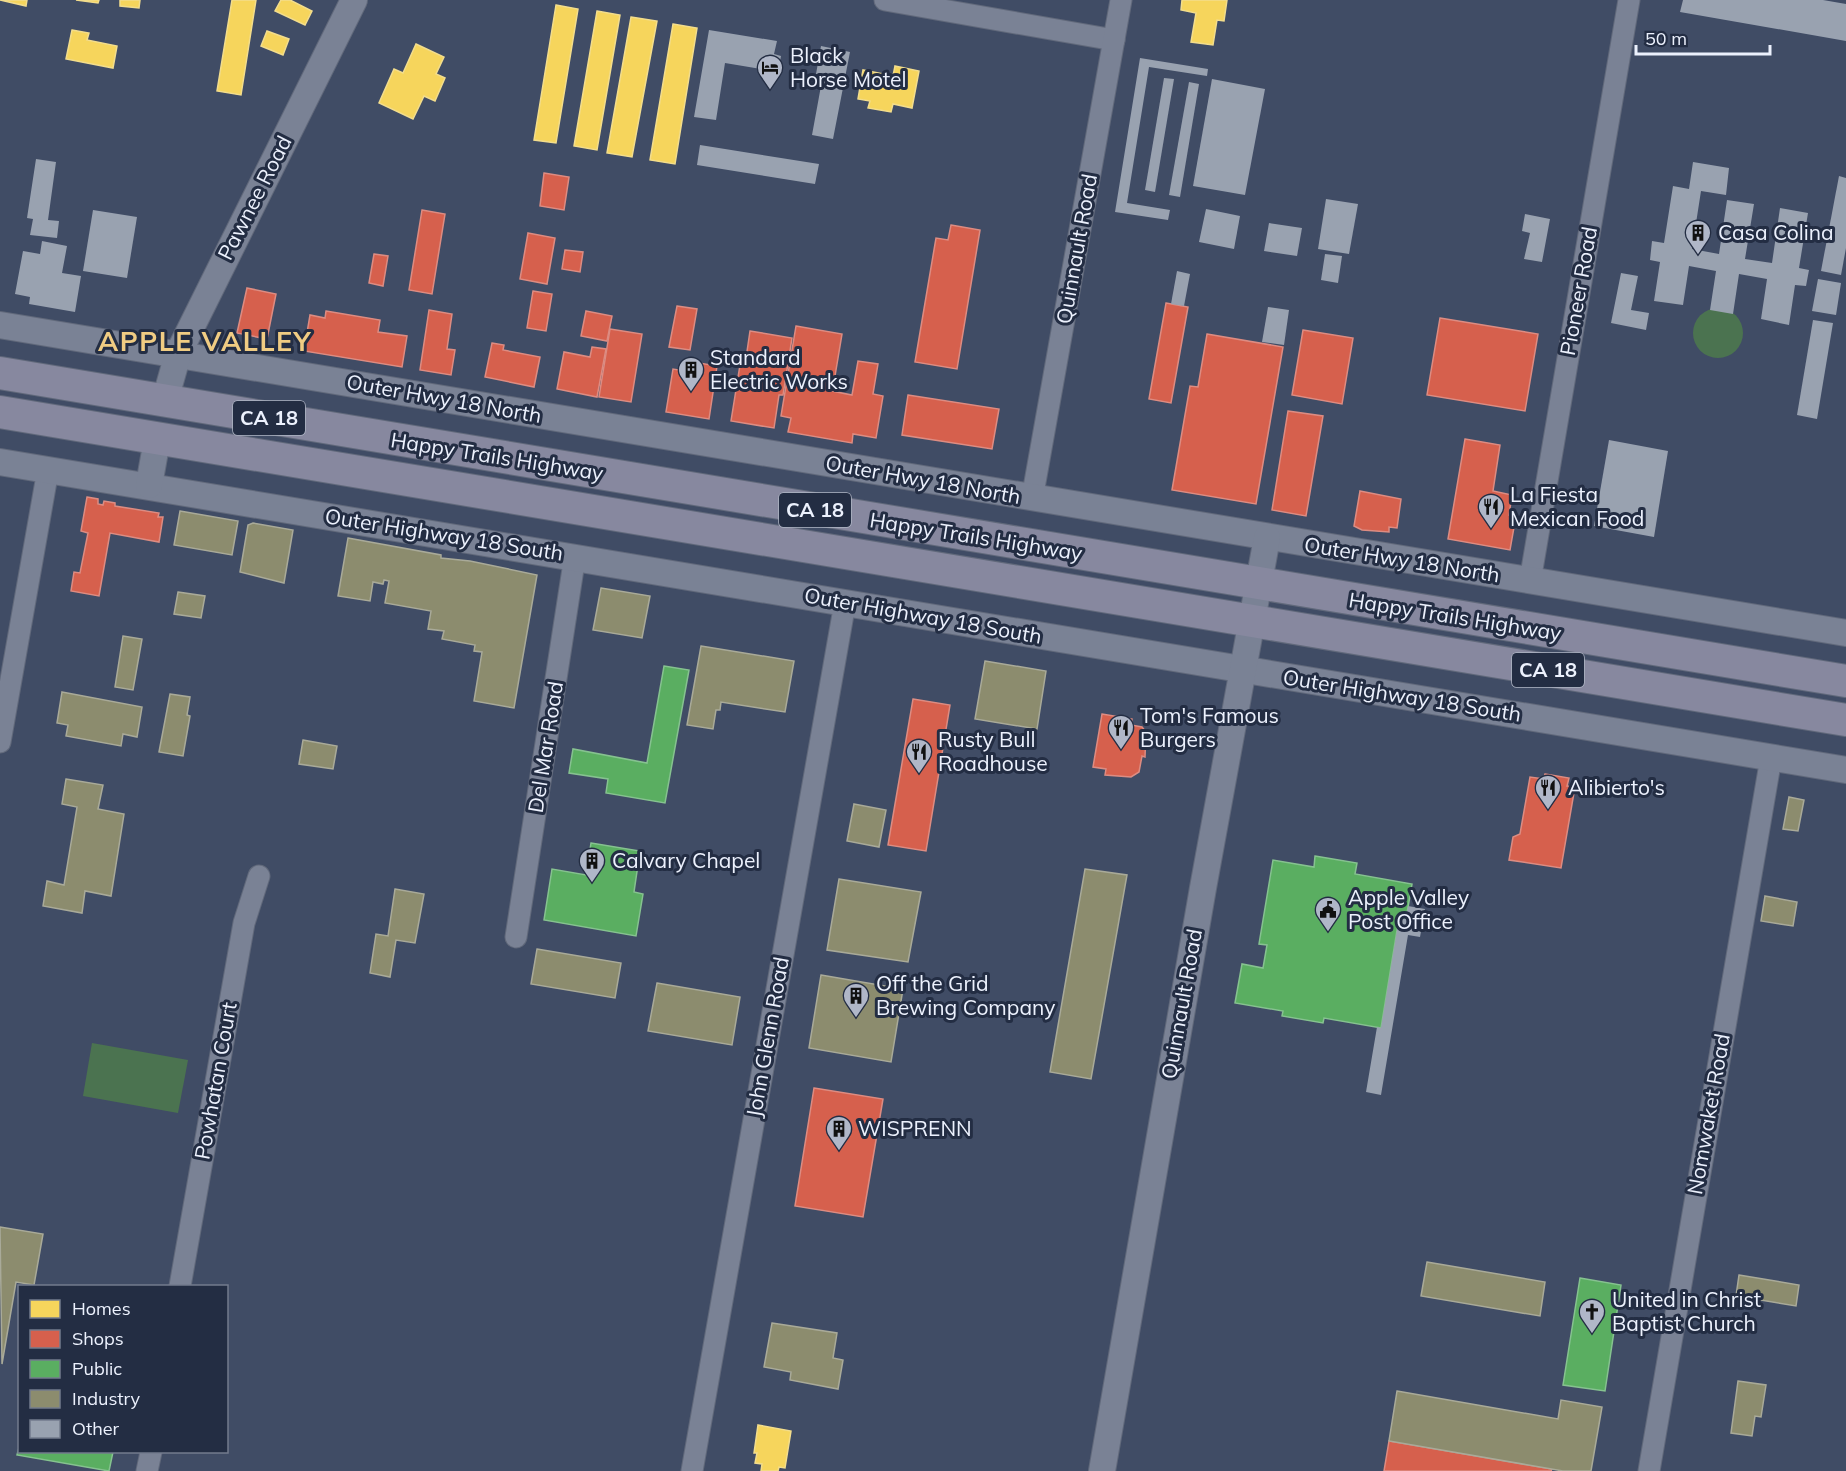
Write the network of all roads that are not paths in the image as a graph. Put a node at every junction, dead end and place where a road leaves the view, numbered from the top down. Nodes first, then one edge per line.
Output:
1 (354, 0) edge
2 (885, 0) edge
3 (1121, 0) edge
4 (1629, 0) edge
5 (1114, 40) junction
6 (0, 325) edge
7 (178, 354) junction
8 (0, 373) edge
9 (0, 397) edge
10 (165, 400) junction
11 (0, 412) edge
12 (372, 436) junction
13 (157, 440) junction
14 (0, 462) edge
15 (48, 470) junction
16 (149, 485) junction
17 (1032, 499) junction
18 (1267, 538) junction
19 (575, 556) junction
20 (1530, 582) junction
21 (1258, 585) junction
22 (845, 603) junction
23 (1251, 620) junction
24 (1846, 633) edge
25 (1242, 670) junction
26 (1846, 681) edge
27 (1846, 720) edge
28 (0, 742) edge
29 (1771, 758) junction
30 (1846, 770) edge
31 (259, 876) dead end
32 (516, 937) dead end
33 (180, 1285) edge
34 (151, 1453) edge
35 (147, 1471) edge
36 (692, 1471) edge
37 (1102, 1471) edge
38 (1649, 1471) edge

1 - 7 street, Pawnee Road
2 - 5 street
3 - 5 street, Quinnault Road
4 - 20 street, Pioneer Road
5 - 17 street, Quinnault Road
6 - 7 street, Outer Hwy 18 North
7 - 10 street, Pawnee Road
7 - 17 street, Outer Hwy 18 North
8 - 10 main road, Happy Trails Highway / CA 18
9 - 10 main road
10 - 12 main road, Happy Trails Highway / CA 18
11 - 13 main road, Happy Trails Highway / CA 18
12 - 13 main road
12 - 21 main road, Happy Trails Highway / CA 18
13 - 16 street
13 - 23 main road, Happy Trails Highway / CA 18
14 - 15 street, Outer Highway 18 South
15 - 16 street, Outer Highway 18 South
15 - 28 street
16 - 19 street, Outer Highway 18 South
17 - 18 street, Outer Hwy 18 North
18 - 20 street, Outer Hwy 18 North
18 - 21 street, Quinnault Road
19 - 22 street, Outer Highway 18 South
19 - 32 street, Del Mar Road
20 - 24 street, Outer Hwy 18 North
21 - 23 street, Quinnault Road
21 - 26 main road, Happy Trails Highway / CA 18
22 - 25 street, Outer Highway 18 South
22 - 36 street, John Glenn Road
23 - 25 street, Quinnault Road
23 - 27 main road, Happy Trails Highway / CA 18
25 - 29 street, Outer Highway 18 South
25 - 37 street, Quinnault Road
29 - 30 street, Outer Highway 18 South
29 - 38 street, Nomwaket Road
31 - 33 street, Powhatan Court
34 - 35 street

